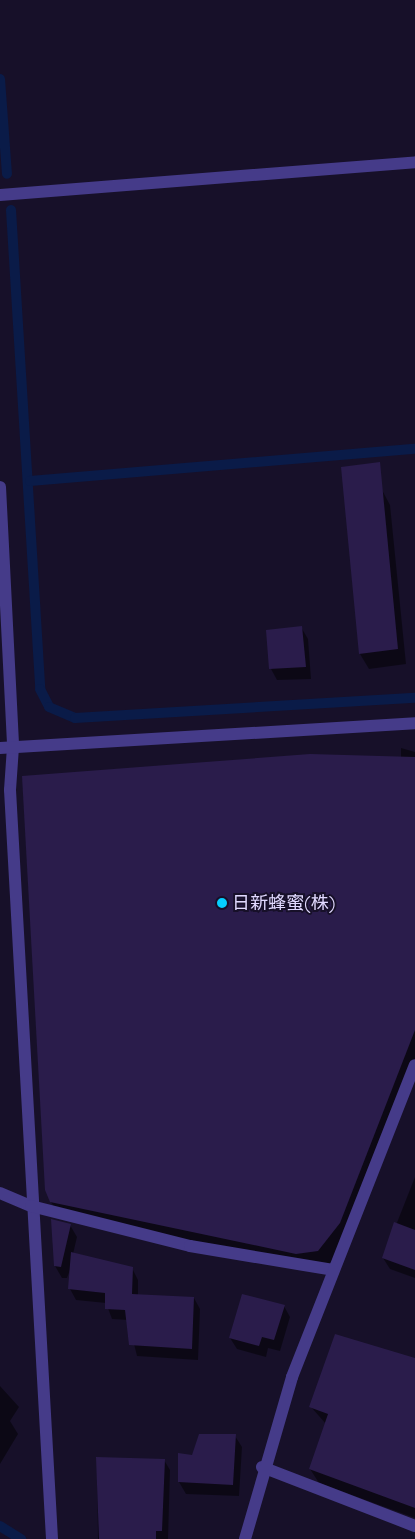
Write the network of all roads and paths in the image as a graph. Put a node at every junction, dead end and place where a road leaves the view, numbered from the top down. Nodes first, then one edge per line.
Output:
1 (415, 162) edge
2 (0, 195) edge
3 (0, 487) edge
4 (415, 723) edge
5 (13, 747) junction
6 (0, 748) edge
7 (415, 1065) edge
8 (0, 1193) edge
9 (31, 1206) junction
10 (333, 1270) junction
11 (262, 1467) junction
12 (415, 1526) edge
13 (52, 1539) edge
14 (245, 1539) edge

1 - 2 street
3 - 5 street
4 - 5 street
5 - 6 street
5 - 9 street
7 - 10 street
8 - 9 street
9 - 10 street
9 - 13 street
10 - 11 street
11 - 12 street
11 - 14 street

